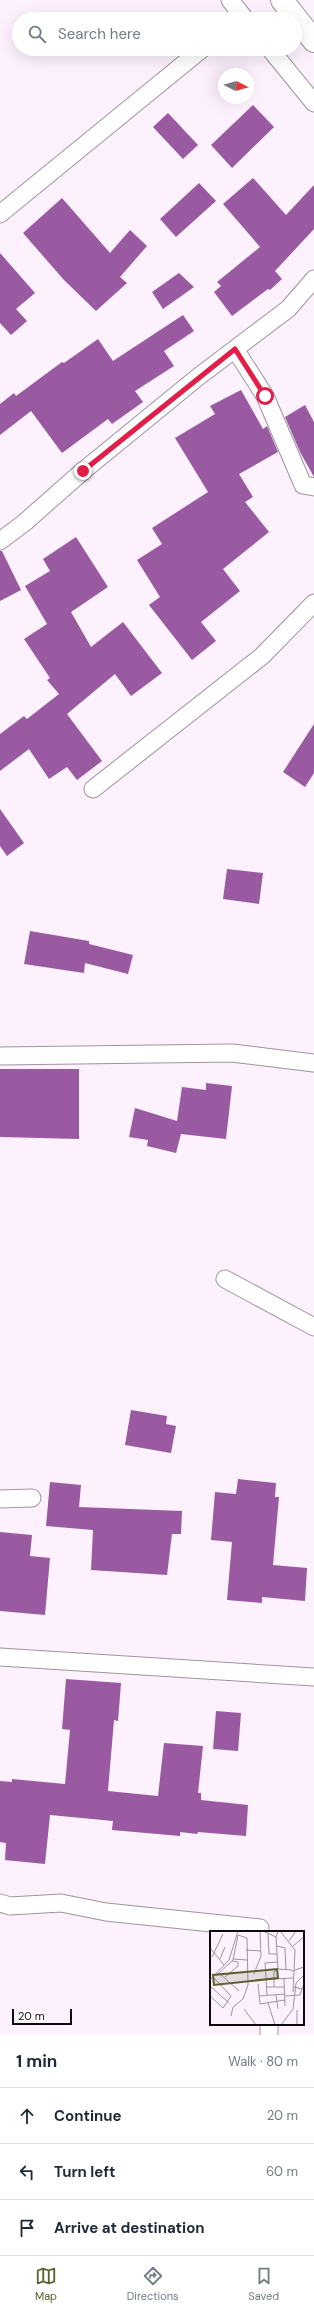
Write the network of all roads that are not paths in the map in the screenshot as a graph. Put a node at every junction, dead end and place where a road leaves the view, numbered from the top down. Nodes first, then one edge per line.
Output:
1 (230, 0) edge
2 (282, 0) edge
3 (238, 12) edge
4 (291, 12) edge
5 (302, 26) edge
6 (314, 41) edge
7 (193, 56) edge
8 (276, 56) edge
9 (314, 103) edge
10 (0, 214) edge
11 (314, 279) edge
12 (235, 349) junction
13 (314, 487) edge
14 (0, 541) edge
15 (314, 603) edge
16 (93, 789) dead end
17 (0, 1056) edge
18 (314, 1063) edge
19 (225, 1279) dead end
20 (314, 1327) edge
21 (32, 1498) dead end
22 (0, 1499) edge
23 (0, 1657) edge
24 (314, 1676) edge
25 (0, 1903) edge
26 (260, 1931) edge

1 - 3 street
2 - 4 main road
5 - 6 main road
7 - 10 street
8 - 9 street
11 - 12 street
12 - 13 street
12 - 14 street
15 - 16 street
17 - 18 street
19 - 20 street
21 - 22 street
23 - 24 street
25 - 26 street

